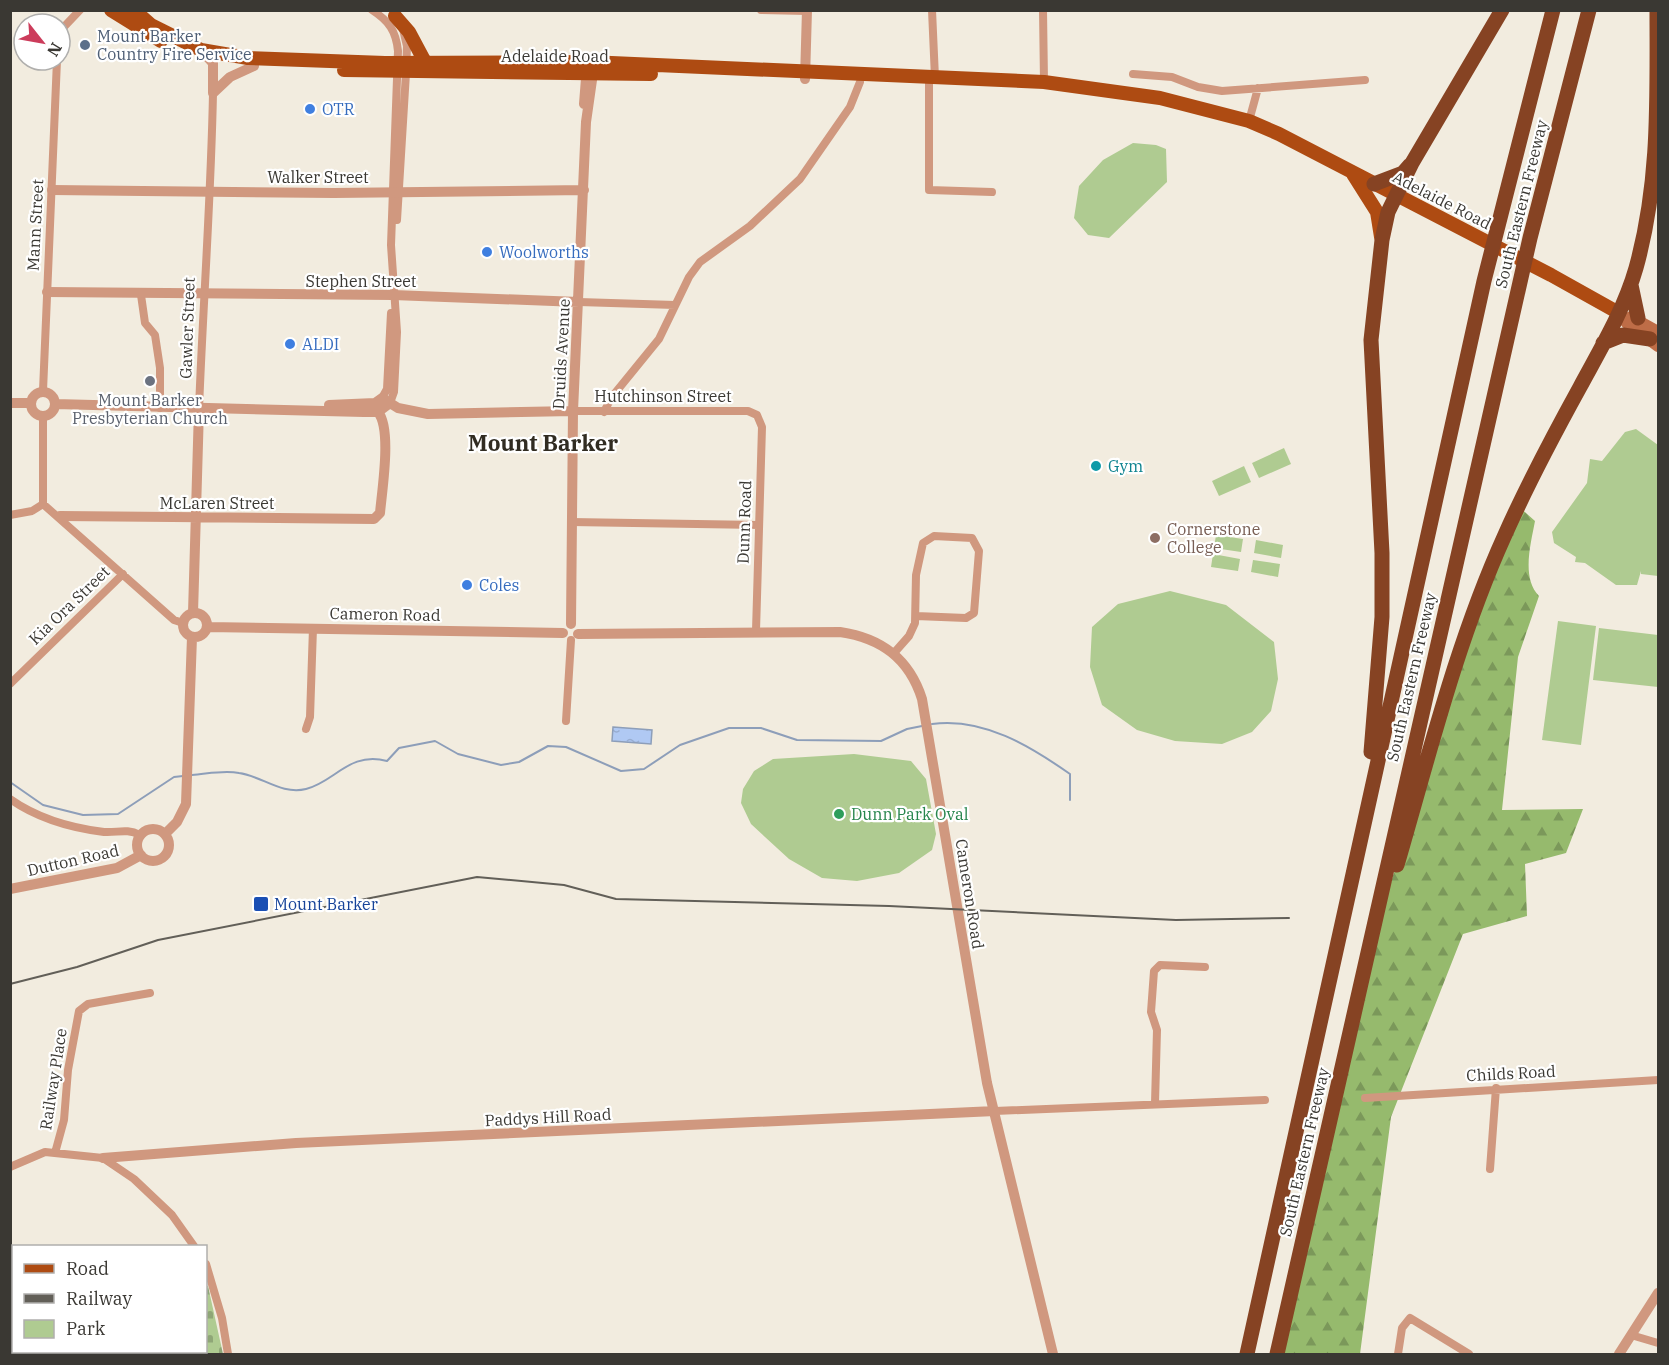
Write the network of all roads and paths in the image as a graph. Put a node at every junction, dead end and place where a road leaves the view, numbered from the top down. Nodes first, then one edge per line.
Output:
1 (111, 10) edge
2 (134, 10) edge
3 (372, 10) edge
4 (761, 10) edge
5 (932, 10) edge
6 (1043, 10) edge
7 (1502, 10) edge
8 (1553, 10) edge
9 (1589, 10) edge
10 (1657, 10) edge
11 (807, 11) edge
12 (392, 14) edge
13 (201, 50) junction
14 (425, 62) junction
15 (213, 63) junction
16 (254, 66) junction
17 (401, 68) junction
18 (589, 69) junction
19 (57, 72) edge
20 (1133, 74) dead end
21 (805, 75) junction
22 (1365, 80) dead end
23 (931, 81) junction
24 (860, 82) junction
25 (1044, 82) junction
26 (1258, 88) junction
27 (213, 93) junction
28 (1249, 121) junction
29 (1412, 163) junction
30 (1352, 172) junction
31 (1374, 184) junction
32 (52, 190) junction
33 (211, 190) junction
34 (584, 190) junction
35 (396, 192) junction
36 (992, 192) dead end
37 (1399, 195) junction
38 (1382, 240) junction
39 (1631, 285) junction
40 (47, 291) junction
41 (141, 295) junction
42 (203, 295) junction
43 (393, 295) junction
44 (579, 302) junction
45 (675, 305) junction
46 (1618, 313) junction
47 (1638, 318) junction
48 (1656, 339) edge
49 (1603, 343) junction
50 (43, 391) junction
51 (386, 401) junction
52 (10, 403) edge
53 (31, 403) junction
54 (55, 404) junction
55 (160, 408) junction
56 (199, 409) junction
57 (282, 410) junction
58 (573, 411) junction
59 (378, 412) junction
60 (604, 412) junction
61 (757, 415) joint
62 (43, 416) junction
63 (43, 504) junction
64 (10, 515) edge
65 (60, 516) junction
66 (195, 518) junction
67 (571, 522) junction
68 (759, 525) junction
69 (123, 573) junction
70 (193, 613) junction
71 (916, 616) junction
72 (183, 623) junction
73 (207, 627) junction
74 (313, 628) junction
75 (756, 631) junction
76 (570, 636) junction
77 (192, 637) junction
78 (894, 653) junction
79 (10, 684) edge
80 (566, 721) dead end
81 (306, 729) dead end
82 (10, 799) edge
83 (1367, 806) junction
84 (165, 834) junction
85 (140, 835) junction
86 (141, 855) junction
87 (10, 889) edge
88 (1205, 967) dead end
89 (1364, 967) junction
90 (143, 994) dead end
91 (1659, 1080) edge
92 (1496, 1088) junction
93 (1365, 1098) dead end
94 (1265, 1100) dead end
95 (1155, 1103) junction
96 (995, 1111) junction
97 (55, 1153) junction
98 (103, 1158) junction
99 (10, 1167) edge
100 (1490, 1169) dead end
101 (193, 1245) edge
102 (207, 1267) edge
103 (1659, 1293) edge
104 (1631, 1335) junction
105 (1659, 1343) edge
106 (228, 1354) edge
107 (1053, 1354) edge
108 (1246, 1354) edge
109 (1277, 1354) edge
110 (1398, 1354) edge
111 (1468, 1354) edge
112 (1618, 1354) edge

1 - 15 main road, Adelaide Road
2 - 13 main road, Adelaide Road
3 - 17 street
4 - 11 street
5 - 23 street
6 - 25 street
7 - 29 highway
8 - 83 highway, South Eastern Freeway
9 - 89 highway, South Eastern Freeway
10 - 39 highway
11 - 21 street
12 - 14 main road
12 - 17 street
13 - 15 street
13 - 17 main road, Adelaide Road
14 - 17 main road, Adelaide Road
14 - 18 main road, Adelaide Road
15 - 16 main road, Adelaide Road
15 - 27 street, Gawler Street
16 - 17 main road, Adelaide Road
16 - 27 street
17 - 18 main road, Adelaide Road
17 - 35 street
18 - 21 main road, Adelaide Road
18 - 34 street, Druids Avenue
19 - 32 street, Mann Street
20 - 26 street
21 - 23 main road, Adelaide Road
21 - 24 main road, Adelaide Road
22 - 26 street
23 - 24 main road, Adelaide Road
23 - 25 main road, Adelaide Road
23 - 36 street
24 - 45 street
25 - 28 main road, Adelaide Road
26 - 28 street
27 - 33 street, Gawler Street
28 - 30 main road, Adelaide Road
29 - 31 highway
29 - 37 highway
30 - 31 main road, Adelaide Road
30 - 38 main road
31 - 37 main road, Adelaide Road
32 - 33 street, Walker Street
32 - 40 street, Mann Street
33 - 35 street, Walker Street
33 - 42 street, Gawler Street
34 - 35 street, Walker Street
34 - 44 street, Druids Avenue
35 - 43 street
37 - 38 highway
37 - 46 main road, Adelaide Road
38 - 83 highway
39 - 46 highway
39 - 47 highway
40 - 41 street, Stephen Street
40 - 50 street, Mann Street
41 - 42 street, Stephen Street
41 - 55 street
42 - 43 street, Stephen Street
42 - 56 street, Gawler Street
43 - 44 street, Stephen Street
43 - 51 street
44 - 45 street, Stephen Street
44 - 58 street, Druids Avenue
45 - 60 street
46 - 47 main road, Adelaide Road
46 - 48 main road, Adelaide Road
46 - 49 highway
47 - 48 main road, Adelaide Road
48 - 49 highway
49 - 89 highway
50 - 53 street
50 - 54 street
51 - 57 street
51 - 58 street, Hutchinson Street
51 - 59 street
52 - 53 street
53 - 62 street
54 - 55 street
54 - 62 street
55 - 56 street
56 - 57 street
56 - 66 street, Gawler Street
57 - 59 street
58 - 60 street, Hutchinson Street
58 - 67 street, Druids Avenue
59 - 66 street, McLaren Street
60 - 61 street, Hutchinson Street
61 - 68 street, Dunn Road
62 - 63 street
63 - 64 street
63 - 65 street
65 - 66 street, McLaren Street
65 - 69 street
66 - 70 street, Gawler Street
67 - 68 street
67 - 76 street, Druids Avenue
68 - 75 street, Dunn Road
69 - 72 street
69 - 79 street, Kia Ora Street
70 - 72 street
70 - 73 street
71 - 71 street
71 - 78 street
72 - 77 street
73 - 74 street, Cameron Road
73 - 77 street
74 - 76 street, Cameron Road
74 - 81 street
75 - 76 street, Cameron Road
75 - 78 street, Cameron Road
76 - 80 street
77 - 84 street
78 - 96 street, Cameron Road
82 - 85 street
83 - 108 highway, South Eastern Freeway
84 - 85 street
84 - 86 street
85 - 86 street
86 - 87 street, Dutton Road
88 - 95 street
89 - 109 highway, South Eastern Freeway
90 - 97 street, Railway Place
91 - 92 street, Childs Road
92 - 93 street, Childs Road
92 - 100 street
94 - 95 street
95 - 96 street
96 - 98 street, Paddys Hill Road
96 - 107 street, Cameron Road
97 - 98 street
97 - 99 street
98 - 101 street
102 - 106 street
103 - 104 street
104 - 105 street
104 - 112 street
110 - 111 street

